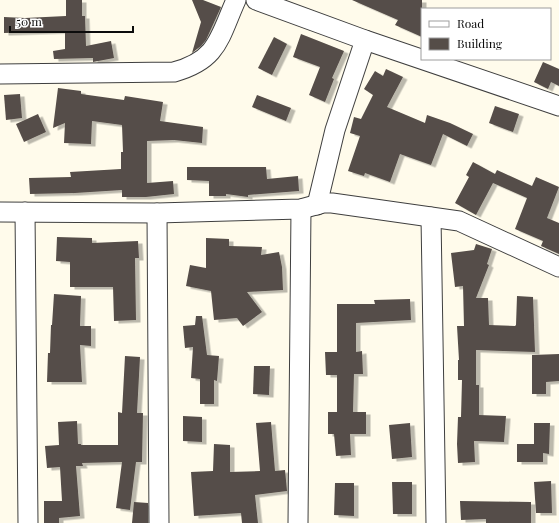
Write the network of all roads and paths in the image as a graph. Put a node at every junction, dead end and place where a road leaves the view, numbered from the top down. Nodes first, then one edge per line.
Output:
1 (236, 0) edge
2 (256, 0) edge
3 (365, 40) junction
4 (421, 59) edge
5 (424, 60) edge
6 (0, 74) edge
7 (559, 106) edge
8 (309, 207) junction
9 (0, 212) edge
10 (26, 212) junction
11 (157, 213) junction
12 (431, 218) junction
13 (559, 267) edge
14 (28, 523) edge
15 (159, 523) edge
16 (298, 523) edge
17 (436, 523) edge

1 - 6 street
2 - 3 street
3 - 4 street
3 - 8 street
5 - 7 street
8 - 11 street
8 - 12 street
8 - 16 street
9 - 10 street
10 - 11 street
10 - 14 street
11 - 15 street
12 - 13 street
12 - 17 street

